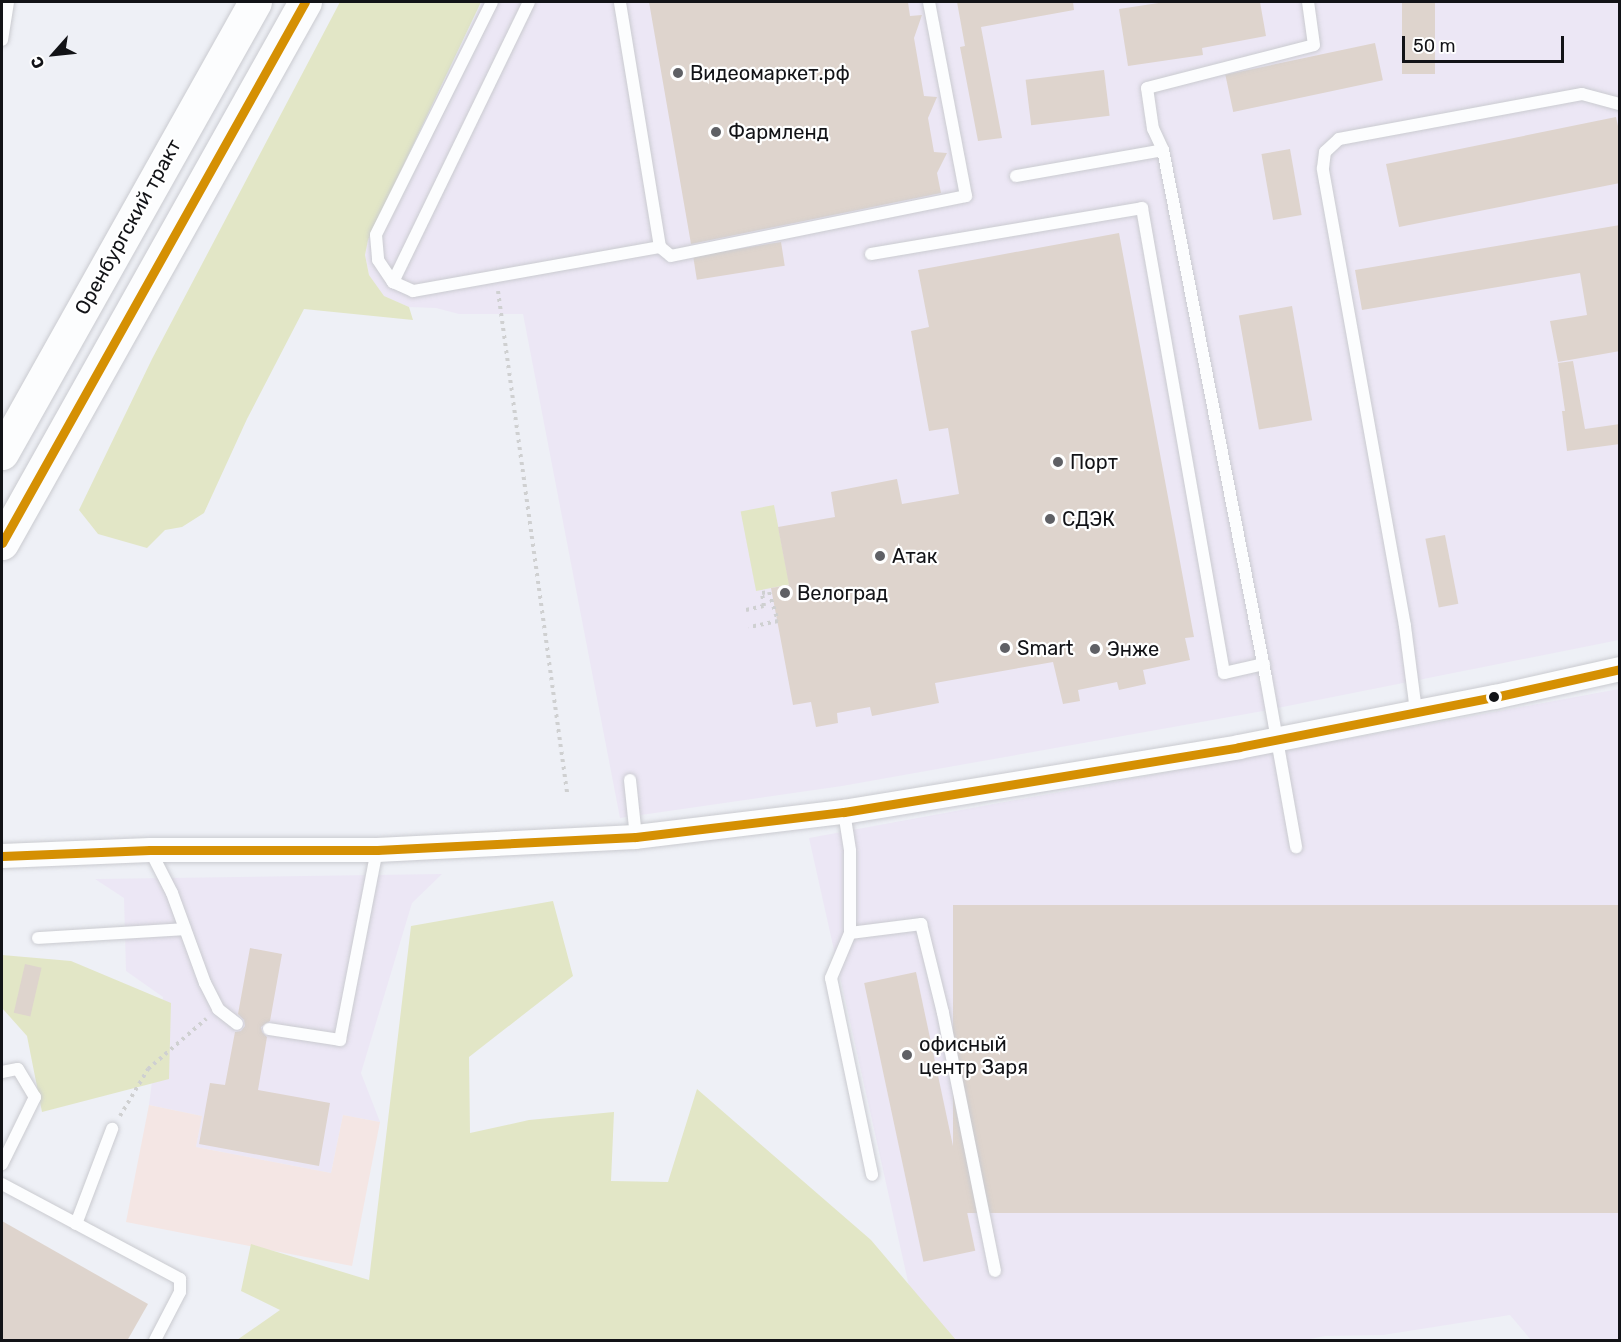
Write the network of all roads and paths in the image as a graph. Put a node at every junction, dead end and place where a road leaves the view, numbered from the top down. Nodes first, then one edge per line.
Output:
1 (8, 2) edge
2 (255, 2) edge
3 (305, 2) edge
4 (492, 2) edge
5 (529, 2) edge
6 (620, 2) edge
7 (929, 2) edge
8 (1308, 2) edge
9 (2, 40) edge
10 (1620, 104) edge
11 (1163, 150) junction
12 (1016, 176) dead end
13 (660, 247) junction
14 (871, 254) dead end
15 (393, 282) junction
16 (498, 306) dead end
17 (2, 453) edge
18 (2, 543) edge
19 (746, 610) dead end
20 (749, 627) dead end
21 (1264, 664) junction
22 (1620, 669) edge
23 (1416, 711) junction
24 (1278, 740) junction
25 (630, 780) dead end
26 (567, 792) dead end
27 (844, 812) junction
28 (636, 837) junction
29 (1296, 847) dead end
30 (150, 850) junction
31 (377, 850) junction
32 (2, 856) edge
33 (185, 929) junction
34 (850, 933) junction
35 (38, 938) dead end
36 (218, 1009) junction
37 (237, 1023) dead end
38 (269, 1029) dead end
39 (2, 1072) edge
40 (112, 1129) joint
41 (2, 1164) edge
42 (872, 1176) dead end
43 (2, 1184) edge
44 (76, 1224) junction
45 (995, 1271) dead end
46 (155, 1341) edge

1 - 9 lane
2 - 17 main road, Оренбургский тракт
3 - 18 main road
4 - 15 lane
5 - 15 lane
6 - 13 lane
7 - 13 lane
8 - 11 lane
10 - 23 lane
11 - 12 lane
11 - 21 lane
13 - 15 lane
14 - 21 lane
16 - 26 path
19 - 20 path
21 - 24 lane
22 - 23 street
23 - 24 street
24 - 27 street
24 - 29 lane
25 - 28 lane
27 - 28 street
27 - 34 lane
28 - 31 street
30 - 31 street
30 - 32 street
30 - 33 lane
31 - 38 lane
33 - 35 lane
33 - 36 lane
34 - 42 lane
34 - 45 lane
36 - 37 lane
36 - 40 path
39 - 41 lane
40 - 44 lane
43 - 44 lane
44 - 46 lane

